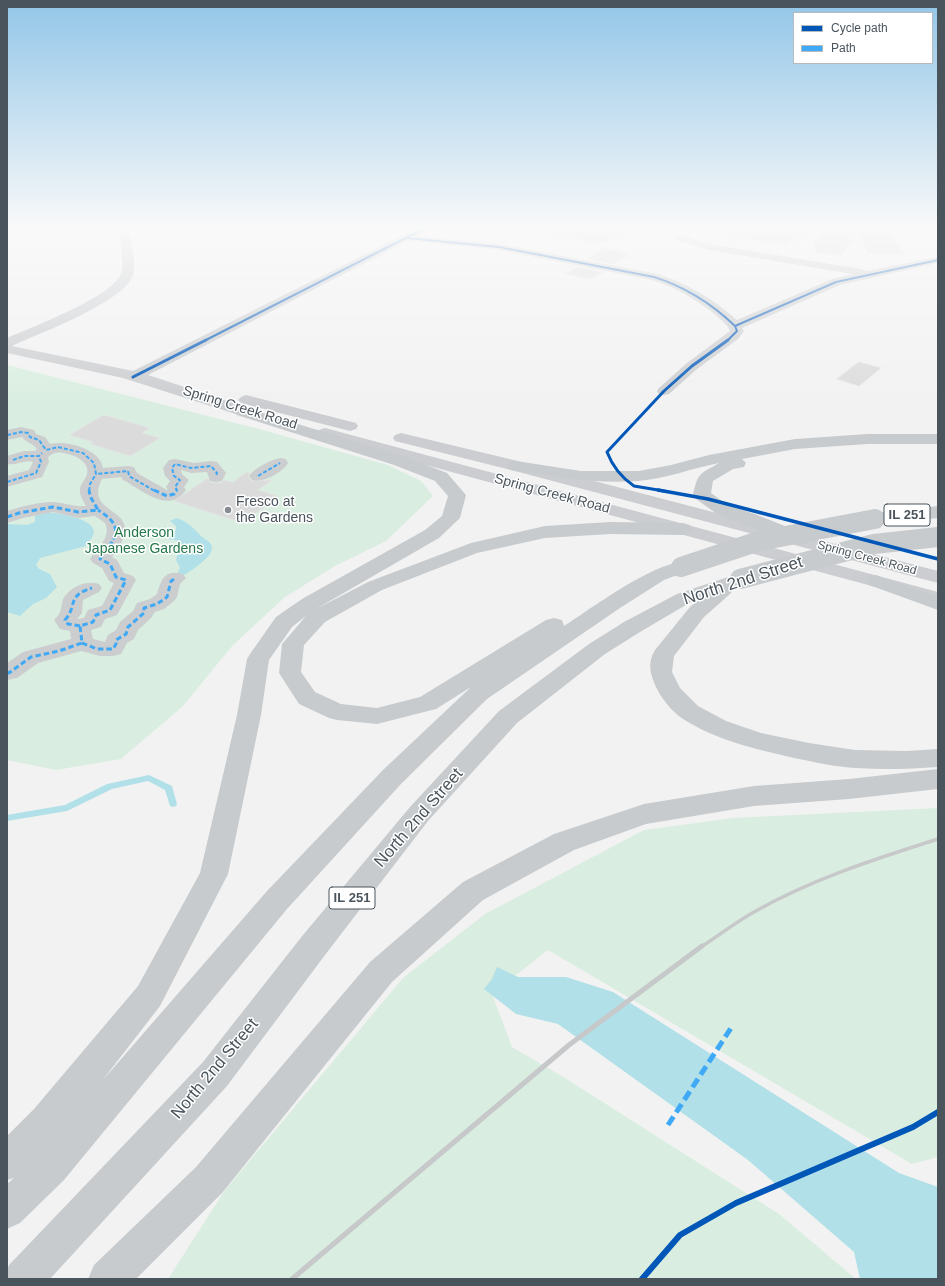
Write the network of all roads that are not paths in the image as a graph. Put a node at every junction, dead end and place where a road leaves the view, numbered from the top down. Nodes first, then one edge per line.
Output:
1 (120, 285) edge
2 (314, 285) edge
3 (679, 285) edge
4 (829, 285) edge
5 (735, 326) junction
6 (7, 343) edge
7 (7, 349) edge
8 (133, 377) junction
9 (168, 386) junction
10 (664, 391) dead end
11 (242, 412) junction
12 (7, 435) edge
13 (938, 439) edge
14 (43, 453) junction
15 (938, 454) edge
16 (13, 460) dead end
17 (280, 463) dead end
18 (516, 466) junction
19 (96, 474) junction
20 (258, 476) dead end
21 (216, 477) dead end
22 (7, 482) edge
23 (938, 504) edge
24 (98, 510) junction
25 (938, 512) edge
26 (902, 516) junction
27 (7, 517) edge
28 (683, 529) junction
29 (938, 537) edge
30 (807, 542) junction
31 (669, 572) junction
32 (938, 577) edge
33 (176, 578) dead end
34 (736, 580) junction
35 (876, 581) junction
36 (92, 588) dead end
37 (938, 598) edge
38 (938, 604) edge
39 (81, 634) junction
40 (7, 672) edge
41 (938, 758) edge
42 (938, 779) edge
43 (7, 1162) edge
44 (7, 1210) edge
45 (23, 1279) edge
46 (108, 1279) edge

1 - 6 main road
2 - 8 main road
3 - 5 street
4 - 5 street
5 - 10 street
7 - 8 main road, Spring Creek Road
8 - 9 main road, Spring Creek Road
9 - 11 main road, Spring Creek Road
9 - 18 main road, Spring Creek Road
11 - 28 main road, Spring Creek Road
11 - 43 main road
12 - 14 street
13 - 18 main road
14 - 16 street
14 - 19 street
14 - 22 street
15 - 30 main road
17 - 20 street
18 - 30 main road, Spring Creek Road
19 - 21 street
19 - 24 street
23 - 26 main road
24 - 27 street
24 - 39 street
25 - 26 main road, North 2nd Street / IL 251
26 - 31 main road, North 2nd Street / IL 251, bridge
28 - 31 main road
28 - 35 main road, Spring Creek Road
29 - 34 main road, North 2nd Street / IL 251, bridge
30 - 32 main road, Spring Creek Road
31 - 44 main road, North 2nd Street / IL 251
33 - 39 street
34 - 41 main road
34 - 45 main road, North 2nd Street / IL 251
35 - 37 main road, Spring Creek Road
35 - 38 main road
36 - 39 street
39 - 40 street
42 - 46 main road

